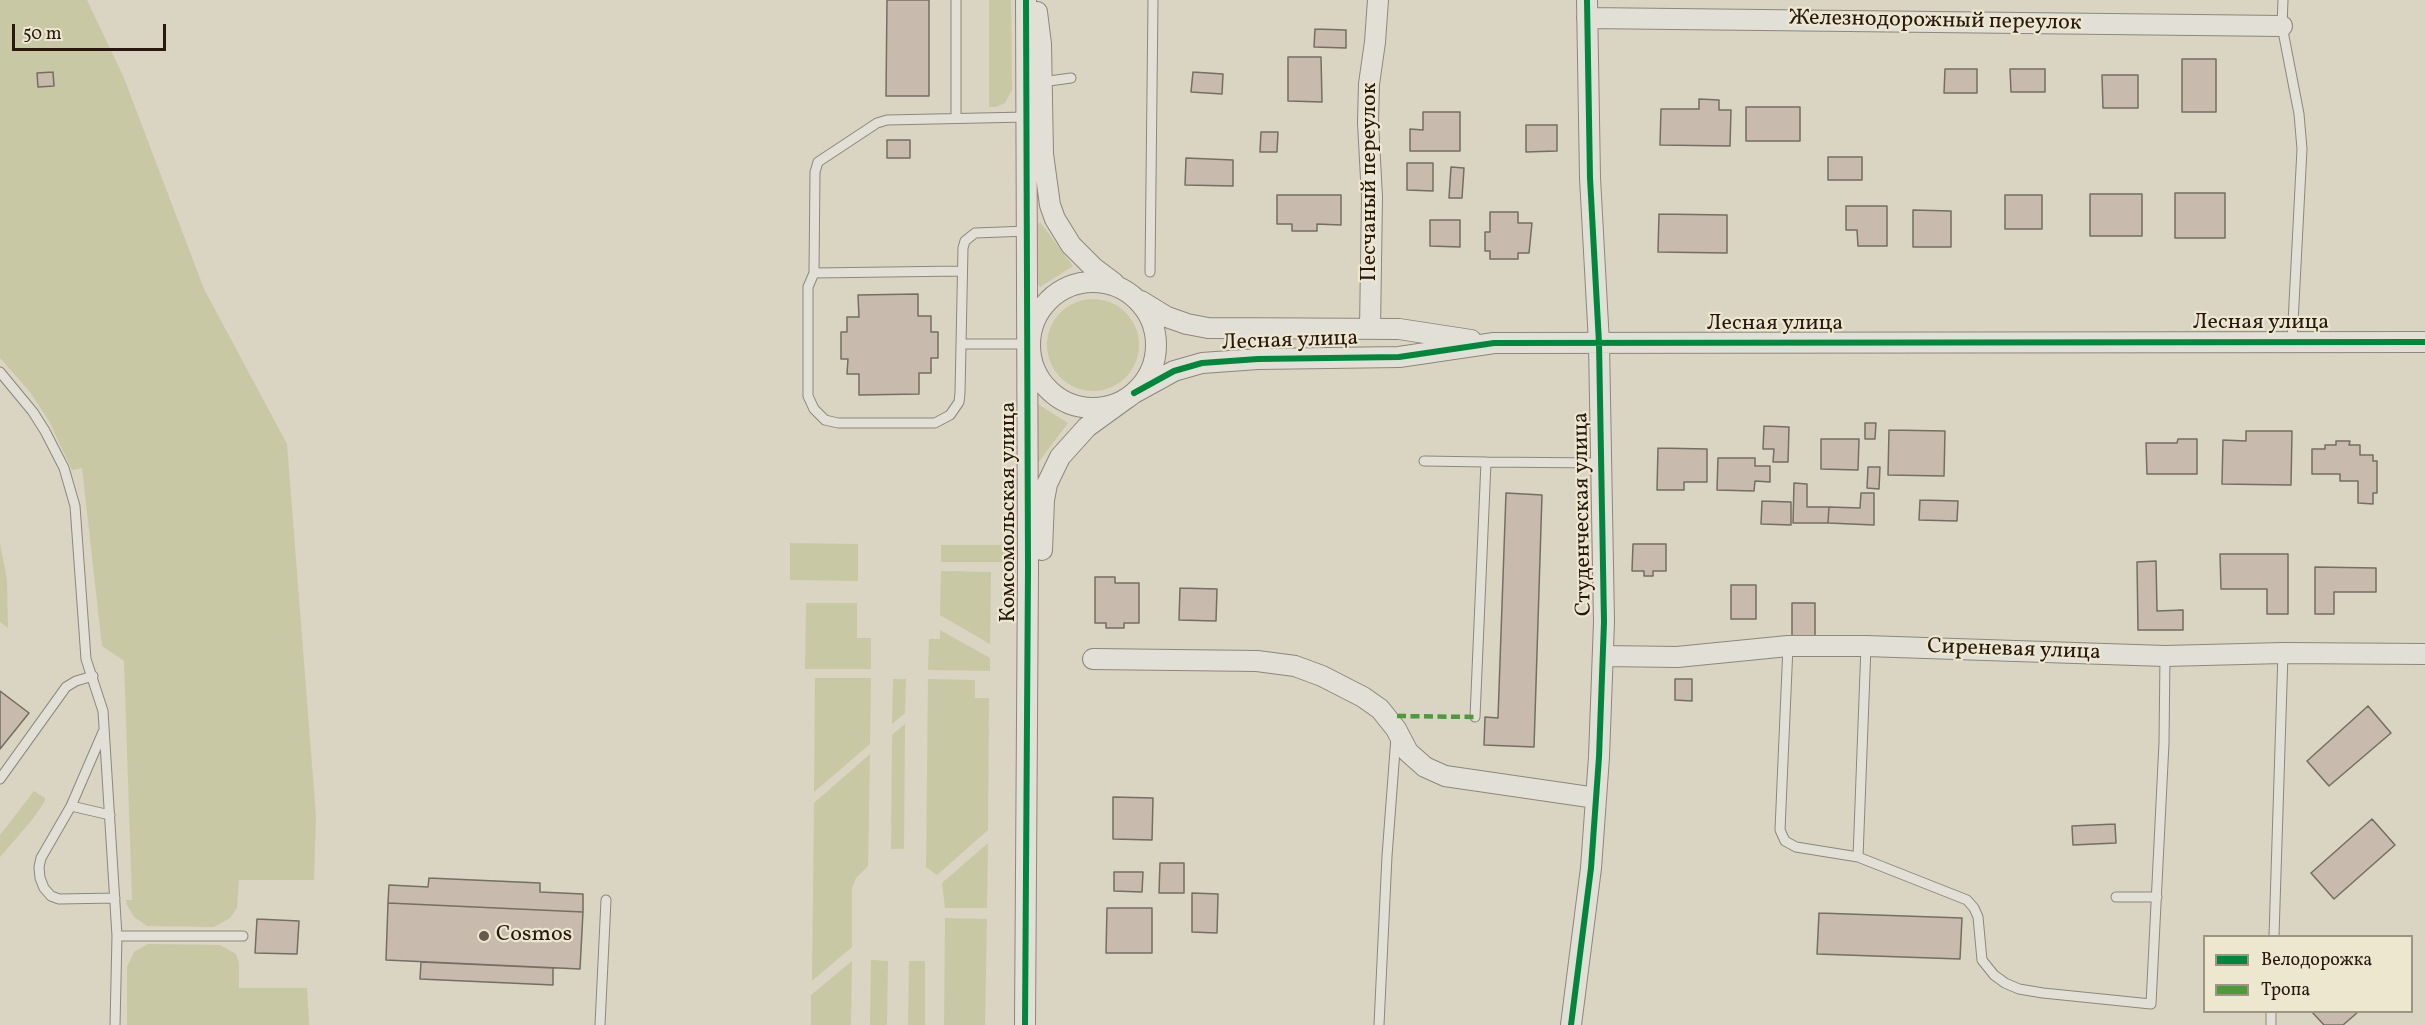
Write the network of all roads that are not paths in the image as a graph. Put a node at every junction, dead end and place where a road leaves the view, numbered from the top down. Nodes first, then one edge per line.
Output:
1 (956, 0) edge
2 (1026, 0) edge
3 (1034, 0) edge
4 (1153, 0) edge
5 (1378, 0) edge
6 (2283, 0) edge
7 (1587, 9) edge
8 (2282, 26) junction
9 (1071, 78) dead end
10 (1042, 82) junction
11 (1027, 117) junction
12 (956, 118) junction
13 (1028, 231) junction
14 (962, 271) junction
15 (1150, 272) dead end
16 (814, 273) junction
17 (1128, 293) junction
18 (1370, 329) junction
19 (2292, 342) junction
20 (2425, 342) edge
21 (1494, 343) junction
22 (1599, 343) junction
23 (961, 344) junction
24 (1029, 346) junction
25 (0, 372) edge
26 (1131, 396) junction
27 (1424, 461) dead end
28 (1486, 462) junction
29 (1600, 463) junction
30 (1788, 646) junction
31 (1866, 646) junction
32 (2283, 653) junction
33 (2425, 654) edge
34 (1603, 656) junction
35 (2165, 656) junction
36 (1093, 659) dead end
37 (93, 676) junction
38 (1475, 717) dead end
39 (1397, 722) junction
40 (104, 729) junction
41 (1028, 768) junction
42 (0, 779) edge
43 (1596, 798) junction
44 (71, 806) junction
45 (110, 815) junction
46 (1858, 857) junction
47 (2116, 897) dead end
48 (2157, 897) junction
49 (114, 898) junction
50 (606, 900) dead end
51 (2274, 935) edge
52 (117, 936) junction
53 (243, 936) dead end
54 (115, 1025) edge
55 (600, 1025) edge
56 (1025, 1025) edge
57 (1379, 1025) edge
58 (1571, 1025) edge

1 - 12 lane
2 - 11 street, Комсомольская улица
3 - 10 street
4 - 15 lane
5 - 18 street, Песчаный переулок
6 - 8 lane
7 - 8 street, Железнодорожный переулок
7 - 22 street, Студенческая улица
8 - 19 lane
9 - 10 lane
10 - 17 street
11 - 12 lane
11 - 13 street, Комсомольская улица
12 - 16 lane
13 - 14 lane
13 - 24 street, Комсомольская улица
14 - 16 lane
14 - 23 lane
16 - 23 lane
17 - 18 street, Лесная улица
17 - 24 street
17 - 26 street
18 - 21 street, Лесная улица
19 - 20 street, Лесная улица
19 - 22 street, Лесная улица
21 - 22 street, Лесная улица
21 - 26 street, Лесная улица
22 - 29 street, Студенческая улица
23 - 24 lane
24 - 26 street
24 - 41 street, Комсомольская улица
25 - 37 lane
26 - 41 street, Комсомольская улица
27 - 28 lane
28 - 29 lane
28 - 38 lane
29 - 34 street, Студенческая улица
30 - 31 street, Сиреневая улица
30 - 34 street, Сиреневая улица
30 - 46 lane
31 - 35 street, Сиреневая улица
31 - 46 lane
32 - 33 street, Сиреневая улица
32 - 35 street, Сиреневая улица
32 - 51 lane
34 - 43 street, Студенческая улица
35 - 48 lane
36 - 39 street
37 - 40 lane
37 - 42 lane
39 - 43 street
39 - 57 lane
40 - 44 lane
40 - 45 lane
41 - 56 street, Комсомольская улица
43 - 58 street, Студенческая улица
44 - 45 lane
44 - 49 lane
45 - 49 lane
46 - 48 lane
47 - 48 lane
49 - 52 lane
50 - 55 lane
52 - 53 lane
52 - 54 lane

